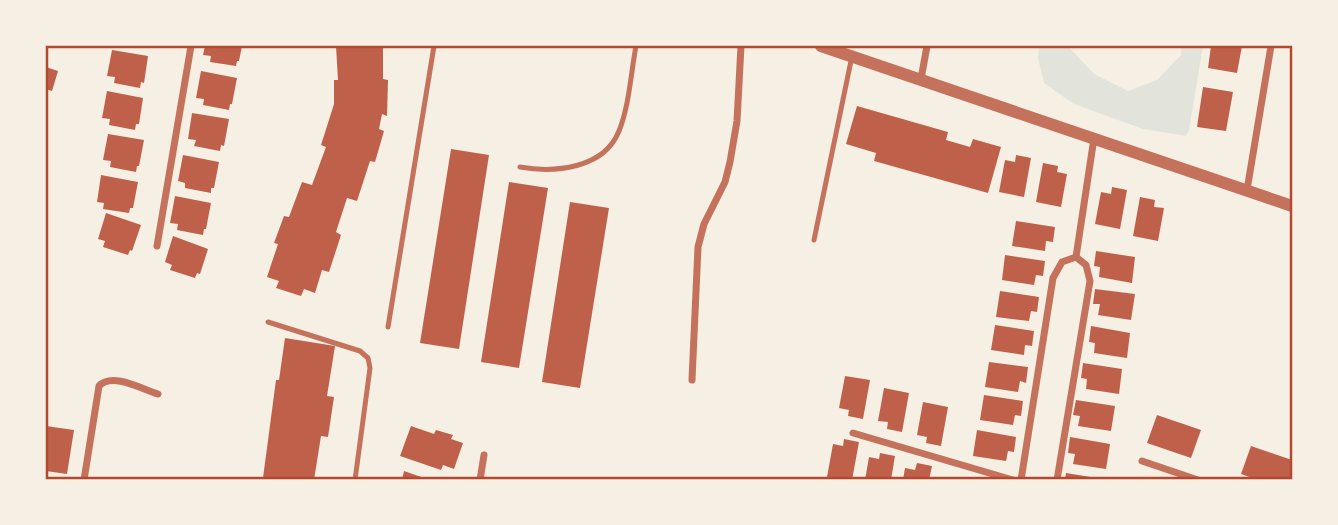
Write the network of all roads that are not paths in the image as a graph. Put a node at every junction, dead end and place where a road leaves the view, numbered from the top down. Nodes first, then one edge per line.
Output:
1 (191, 46) edge
2 (434, 46) edge
3 (636, 46) edge
4 (741, 46) edge
5 (821, 46) edge
6 (927, 46) edge
7 (1271, 46) edge
8 (852, 56) junction
9 (921, 79) junction
10 (1094, 138) junction
11 (520, 167) dead end
12 (1247, 190) junction
13 (1293, 206) edge
14 (814, 240) dead end
15 (157, 246) dead end
16 (1076, 257) junction
17 (268, 322) dead end
18 (388, 327) dead end
19 (692, 380) dead end
20 (158, 394) dead end
21 (853, 433) dead end
22 (484, 455) dead end
23 (1142, 461) dead end
24 (84, 480) edge
25 (355, 480) edge
26 (480, 480) edge
27 (1013, 480) edge
28 (1021, 480) edge
29 (1057, 480) edge
30 (1198, 480) edge

1 - 15 street
2 - 18 lane
3 - 11 lane
4 - 19 street
5 - 8 street
6 - 9 street
7 - 12 street
8 - 9 street
8 - 14 lane
9 - 10 street
10 - 12 street
10 - 16 street
12 - 13 street
16 - 28 street
16 - 29 street
17 - 25 lane
20 - 24 street
21 - 27 street
22 - 26 street
23 - 30 street

